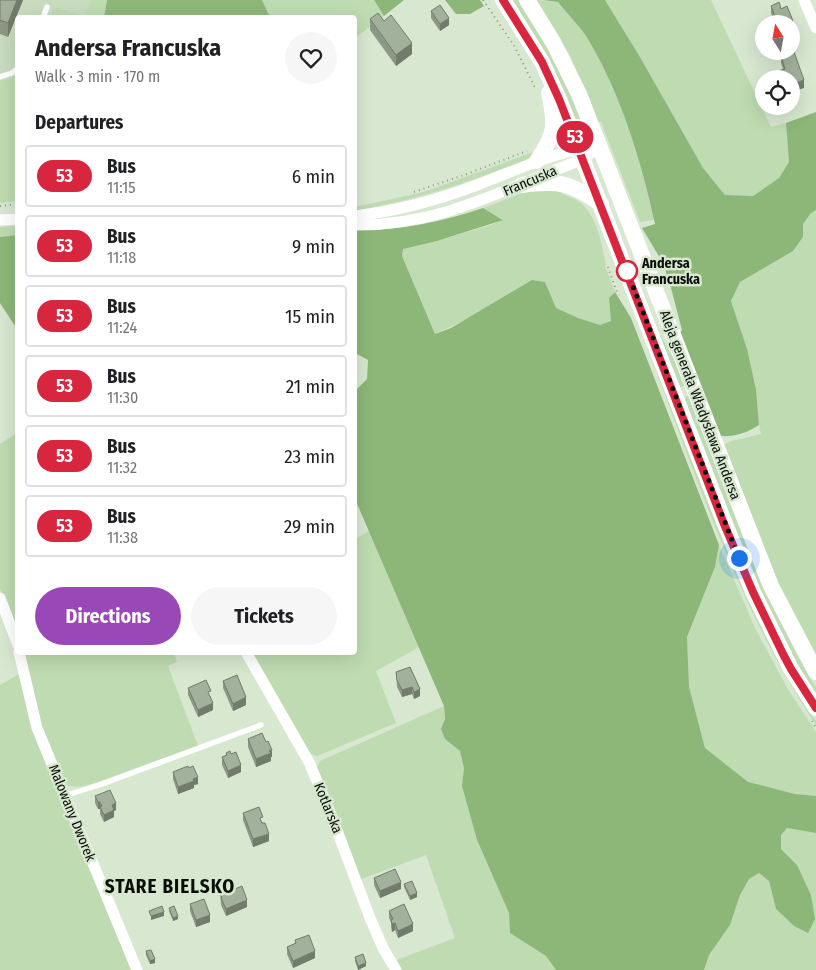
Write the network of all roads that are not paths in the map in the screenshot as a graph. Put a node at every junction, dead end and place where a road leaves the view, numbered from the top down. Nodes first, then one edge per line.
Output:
1 (503, 0) edge
2 (527, 0) edge
3 (804, 0) edge
4 (47, 8) dead end
5 (45, 15) edge
6 (816, 28) edge
7 (542, 62) junction
8 (15, 70) edge
9 (0, 77) edge
10 (598, 146) junction
11 (582, 154) junction
12 (535, 155) junction
13 (522, 185) junction
14 (601, 204) junction
15 (357, 216) edge
16 (15, 219) edge
17 (0, 220) edge
18 (357, 224) edge
19 (693, 388) junction
20 (675, 395) junction
21 (0, 598) edge
22 (3, 614) edge
23 (15, 639) edge
24 (21, 655) edge
25 (248, 655) edge
26 (816, 672) edge
27 (816, 708) edge
28 (261, 725) dead end
29 (64, 796) junction
30 (137, 970) edge
31 (396, 970) edge

1 - 7 main road, Aleja generała Władysława Andersa
2 - 10 main road, Aleja generała Władysława Andersa
3 - 6 street
4 - 5 lane
7 - 11 main road, Aleja generała Władysława Andersa
7 - 12 main road
8 - 9 lane
10 - 11 street, Francuska
10 - 19 main road, Aleja generała Władysława Andersa
11 - 12 street, Francuska
11 - 13 street, Francuska
11 - 14 main road, Aleja generała Władysława Andersa
12 - 15 street, Francuska
13 - 14 main road
13 - 18 street, Francuska
14 - 20 main road, Aleja generała Władysława Andersa
16 - 17 street
19 - 20 main road
19 - 26 main road, Aleja generała Władysława Andersa
20 - 27 main road, Aleja generała Władysława Andersa
21 - 22 street
22 - 23 street
24 - 29 street, Malowany Dworek
25 - 31 street, Kotlarska
28 - 29 lane
29 - 30 street, Malowany Dworek

